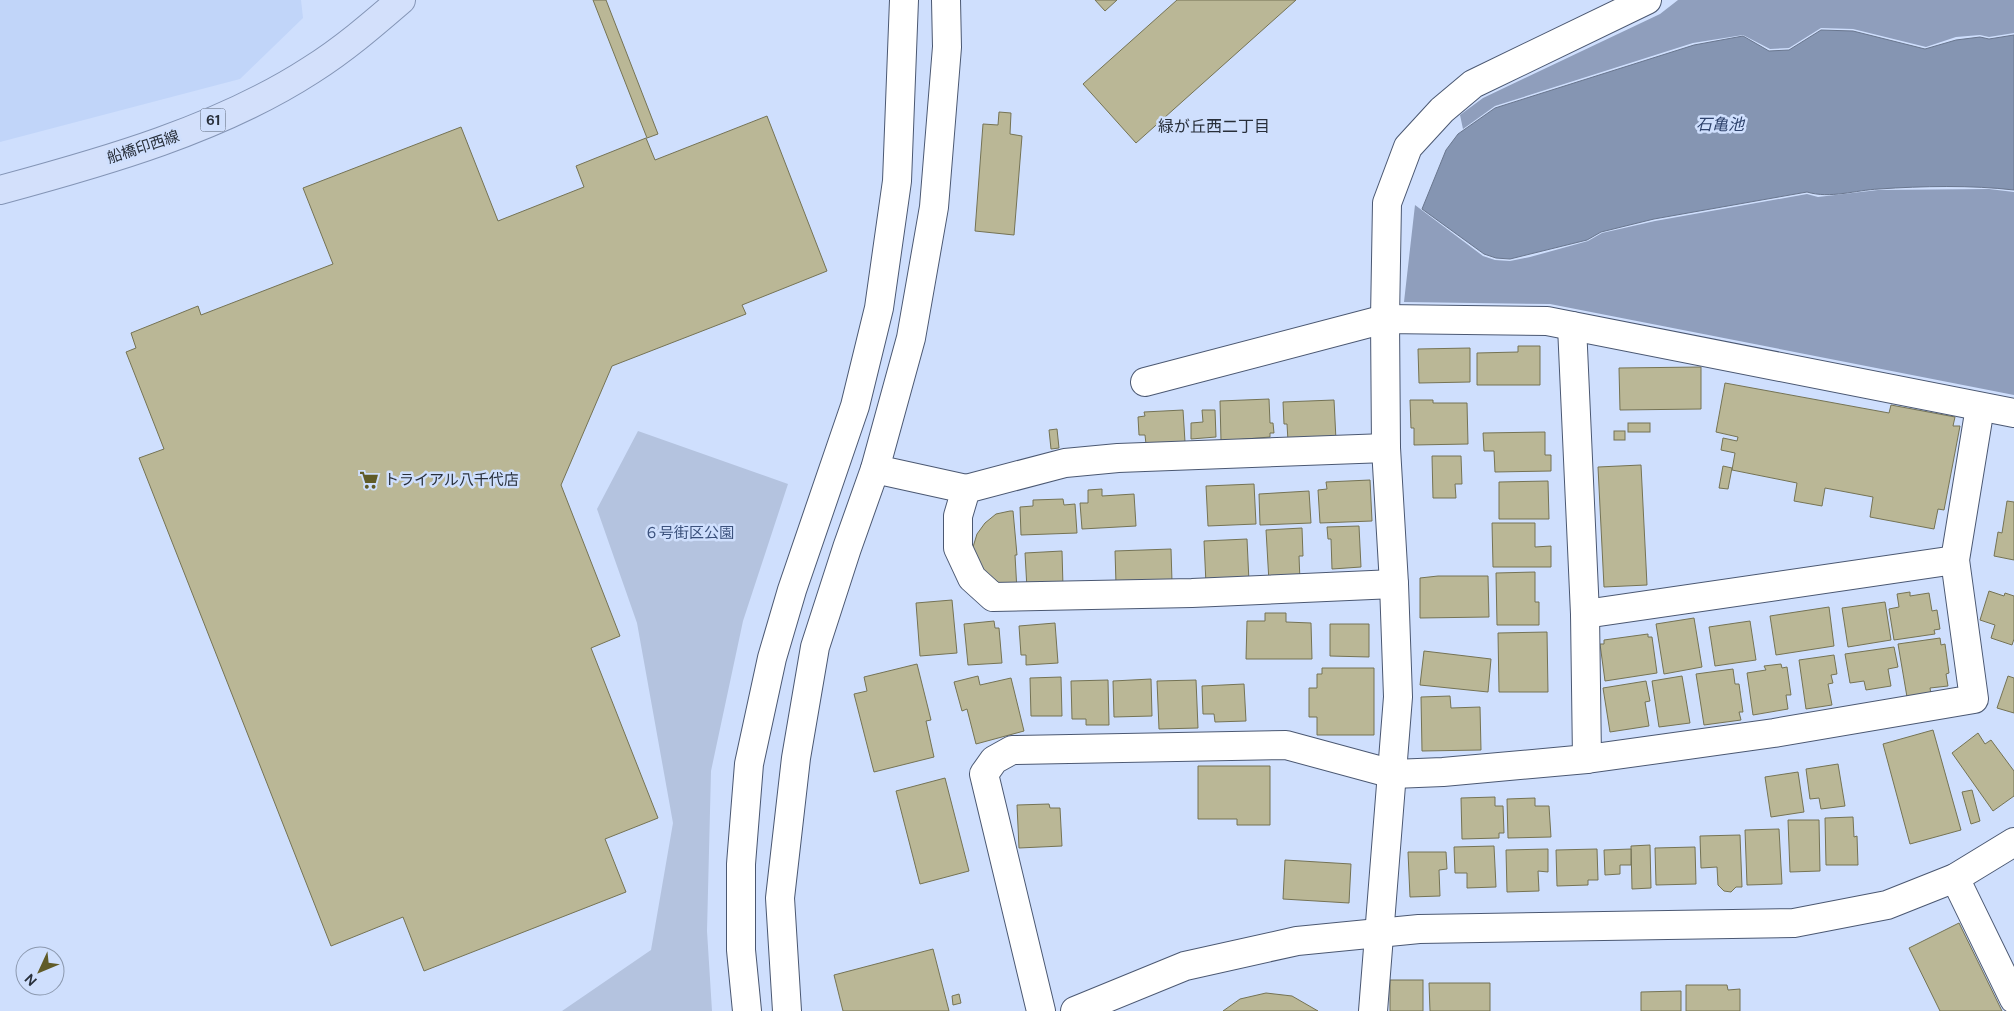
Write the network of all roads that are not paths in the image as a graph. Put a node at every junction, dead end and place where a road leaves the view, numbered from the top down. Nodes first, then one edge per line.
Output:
1 (401, 0) edge
2 (904, 0) edge
3 (946, 0) edge
4 (1648, 0) edge
5 (0, 190) edge
6 (1385, 319) junction
7 (1572, 326) junction
8 (1145, 382) dead end
9 (1980, 406) junction
10 (2014, 413) edge
11 (1386, 448) junction
12 (875, 469) junction
13 (966, 489) junction
14 (1955, 560) junction
15 (1394, 584) junction
16 (1585, 614) junction
17 (1587, 759) junction
18 (1393, 774) junction
19 (2014, 842) edge
20 (1955, 878) junction
21 (1378, 932) junction
22 (2014, 999) edge
23 (1106, 1005) edge
24 (747, 1011) edge
25 (787, 1011) edge
26 (1041, 1011) edge
27 (1075, 1011) edge
28 (1373, 1011) edge

1 - 5 main road, 船橋印西線 / 61
2 - 24 street
3 - 12 street
4 - 6 street
6 - 7 street
6 - 8 street
6 - 11 street
7 - 9 street
7 - 16 street
9 - 10 street
9 - 14 street
11 - 13 street
11 - 15 street
12 - 13 street
12 - 25 street
13 - 15 street
14 - 16 street
14 - 17 street
15 - 18 street
16 - 17 street
17 - 18 street
18 - 21 street
18 - 26 street
19 - 20 street
20 - 21 street
20 - 22 street
21 - 23 street
21 - 28 street
23 - 27 street

